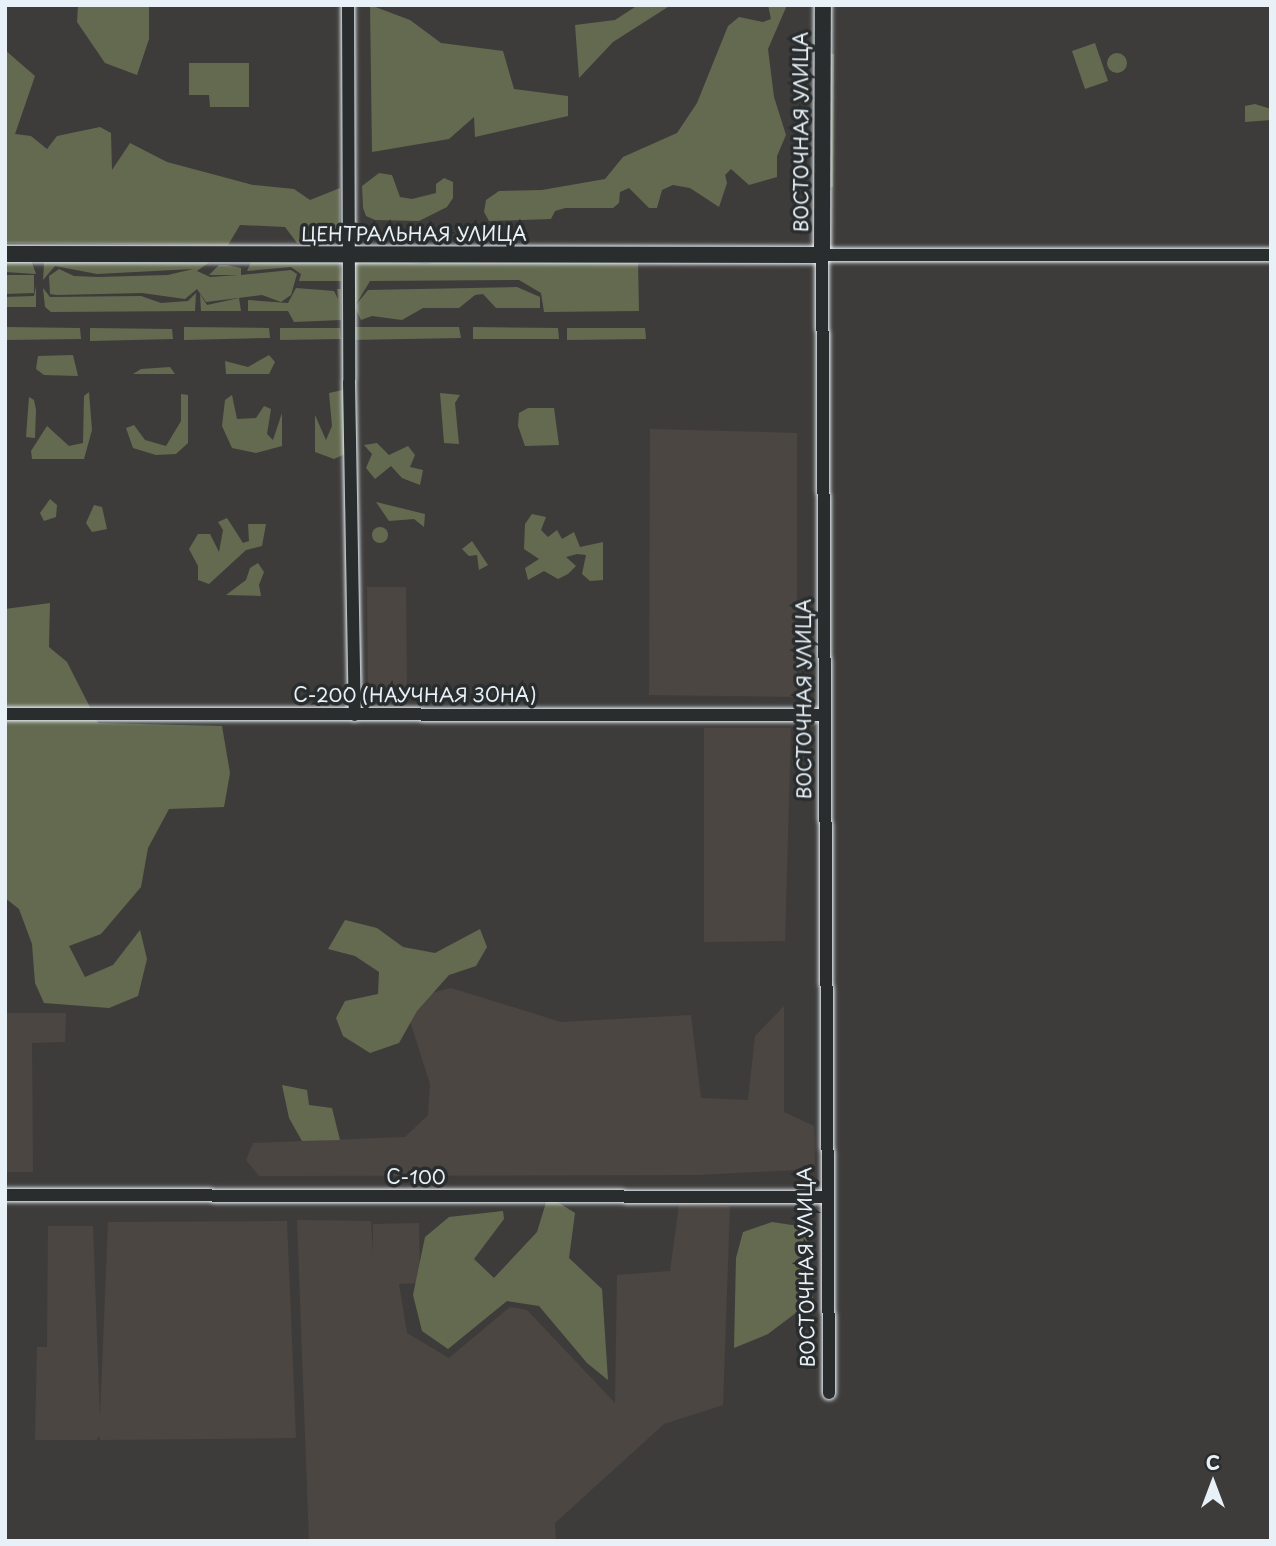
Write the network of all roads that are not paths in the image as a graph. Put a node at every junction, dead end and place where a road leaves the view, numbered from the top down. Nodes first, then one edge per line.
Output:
1 (348, 5) edge
2 (823, 5) edge
3 (5, 254) edge
4 (348, 255) junction
5 (822, 255) junction
6 (1271, 255) edge
7 (5, 715) edge
8 (355, 715) junction
9 (825, 715) junction
10 (5, 1195) edge
11 (826, 1197) junction
12 (829, 1393) dead end

1 - 4 street
2 - 5 main road, ВОСТОЧНАЯ УЛИЦА
3 - 4 main road, ЦЕНТРАЛЬНАЯ УЛИЦА
4 - 5 main road, ЦЕНТРАЛЬНАЯ УЛИЦА
4 - 8 street
5 - 6 street
5 - 9 street, ВОСТОЧНАЯ УЛИЦА
7 - 8 street, С-200 (НАУЧНАЯ ЗОНА)
8 - 9 street, С-200 (НАУЧНАЯ ЗОНА)
9 - 11 street, ВОСТОЧНАЯ УЛИЦА
10 - 11 street, С-100
11 - 12 street, ВОСТОЧНАЯ УЛИЦА

